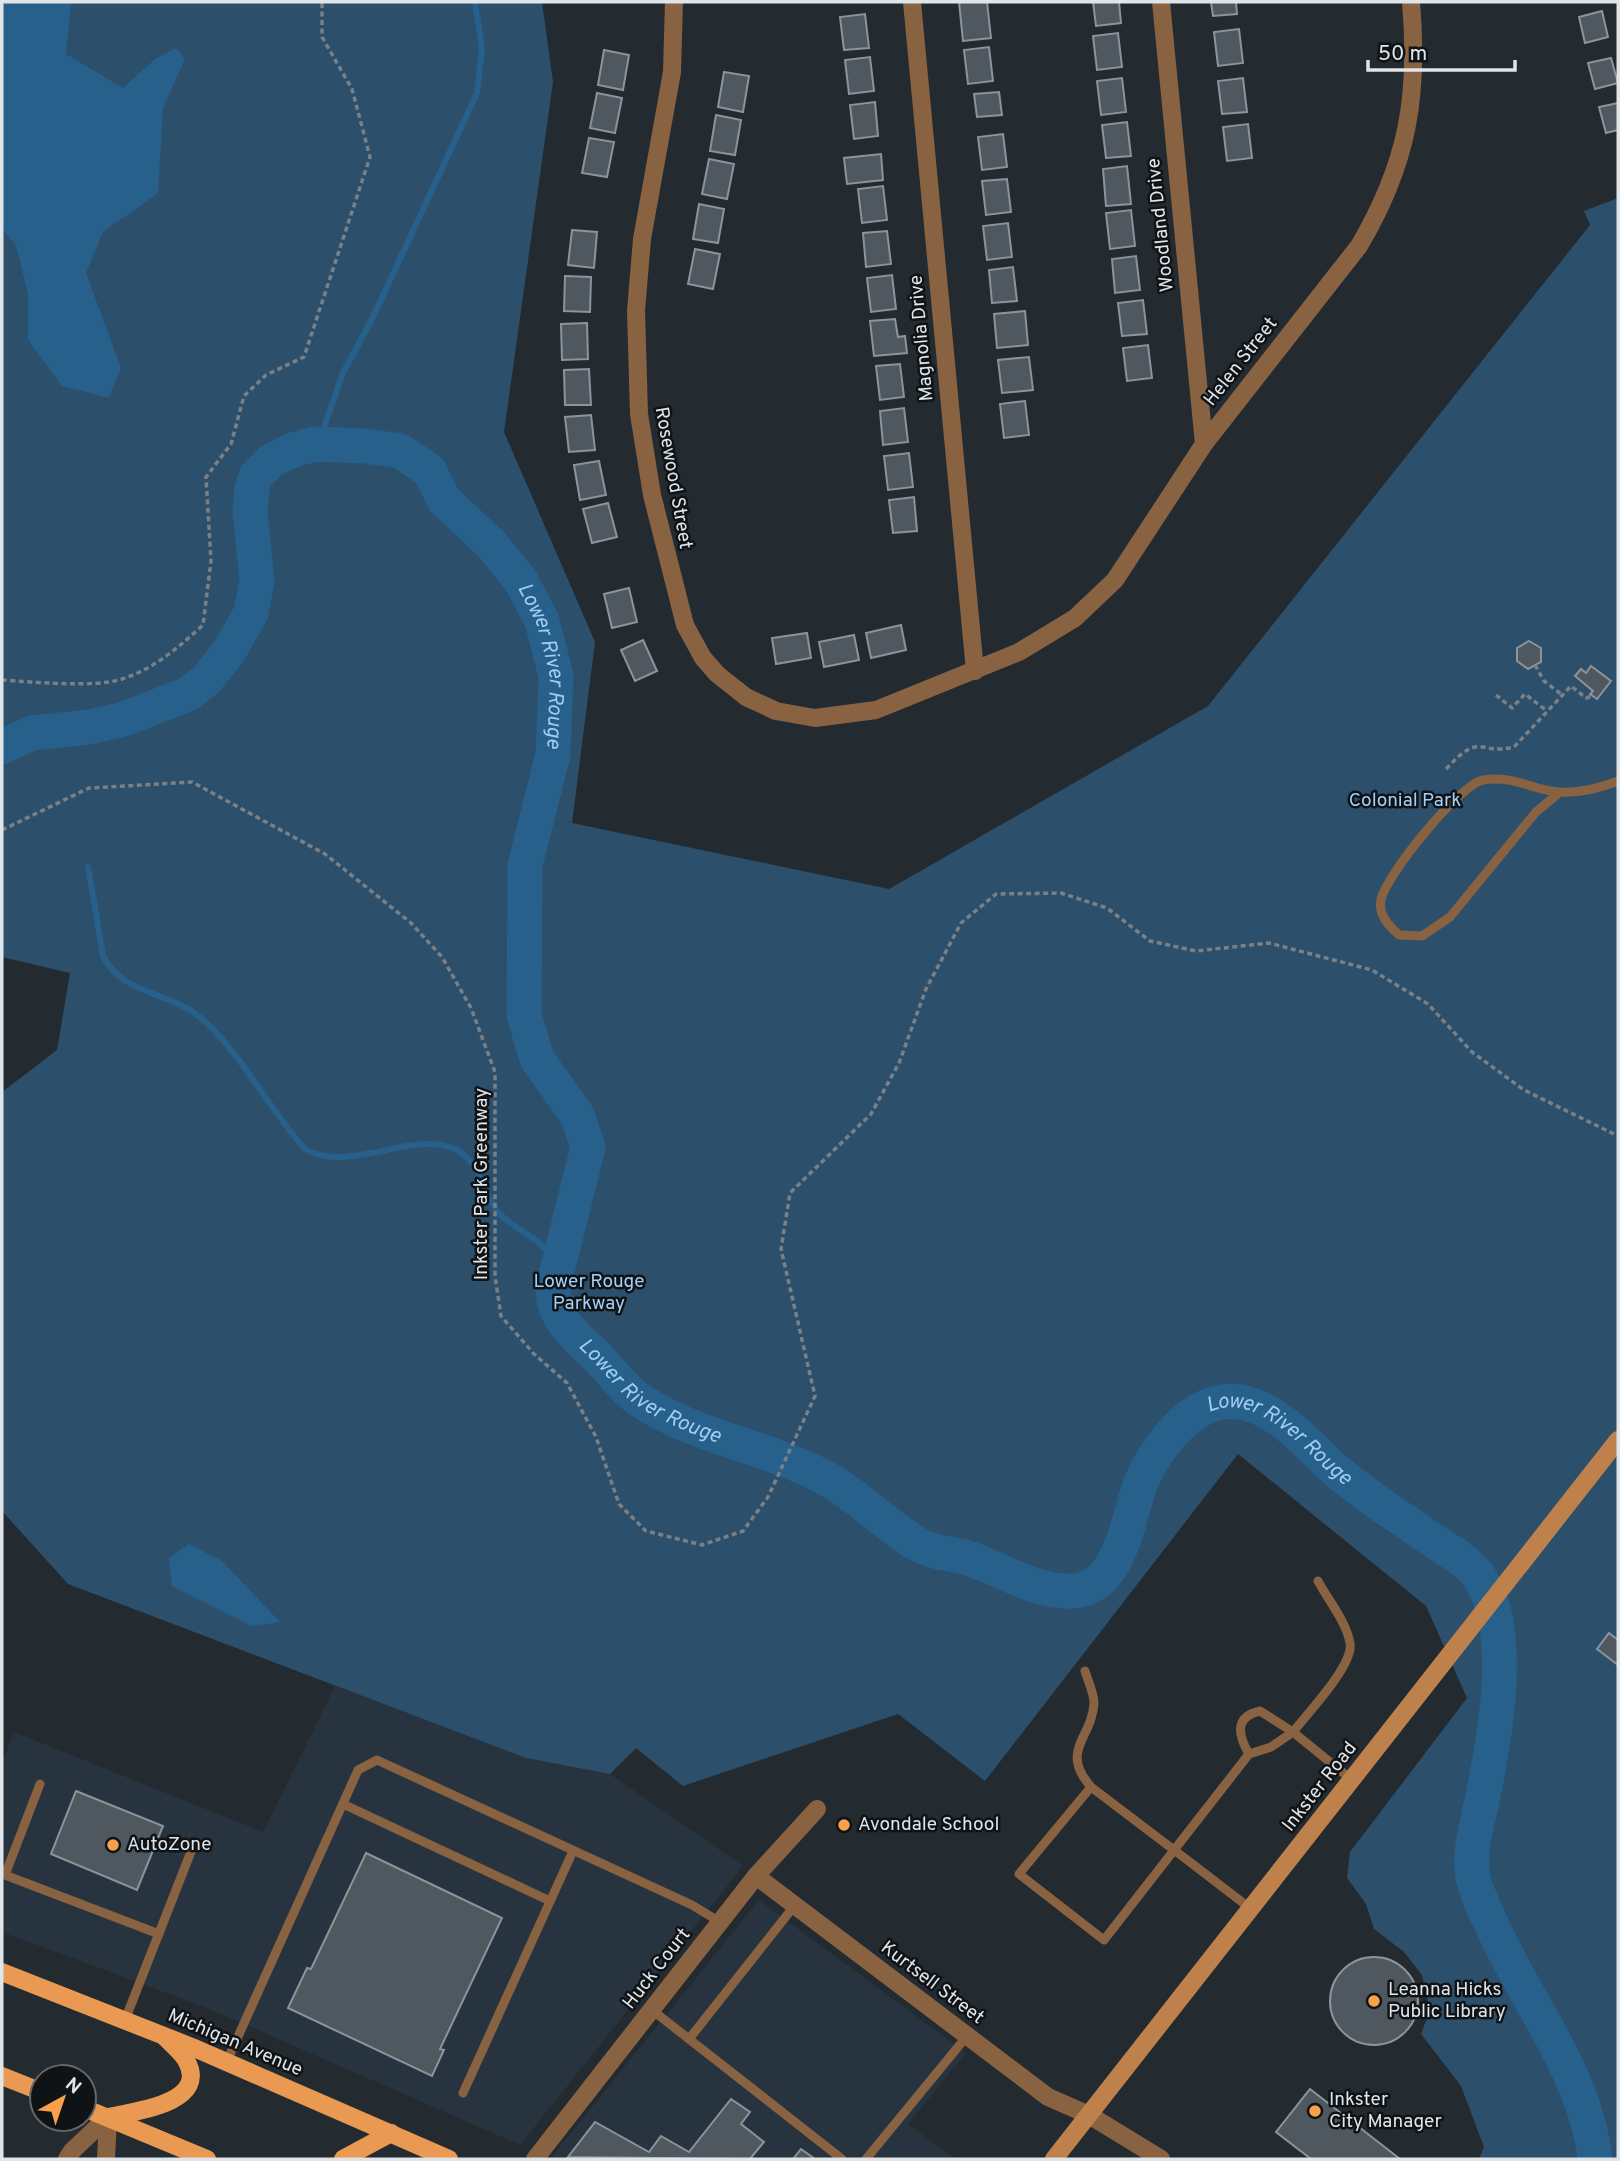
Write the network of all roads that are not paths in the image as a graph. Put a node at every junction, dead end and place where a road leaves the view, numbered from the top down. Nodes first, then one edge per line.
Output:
1 (674, 2) edge
2 (912, 2) edge
3 (1161, 2) edge
4 (1411, 2) edge
5 (1204, 444) junction
6 (975, 671) junction
7 (1618, 781) edge
8 (1560, 792) junction
9 (1618, 1440) edge
10 (1318, 1581) dead end
11 (1085, 1671) dead end
12 (1293, 1732) junction
13 (1249, 1754) junction
14 (1352, 1780) junction
15 (40, 1784) dead end
16 (1091, 1787) junction
17 (343, 1804) junction
18 (817, 1809) dead end
19 (194, 1844) dead end
20 (1173, 1849) junction
21 (573, 1851) junction
22 (756, 1876) junction
23 (3, 1879) edge
24 (550, 1901) junction
25 (795, 1905) junction
26 (1251, 1909) junction
27 (720, 1923) junction
28 (159, 1934) junction
29 (2, 1972) edge
30 (652, 2010) junction
31 (125, 2020) junction
32 (163, 2035) junction
33 (967, 2036) junction
34 (689, 2039) junction
35 (227, 2062) junction
36 (2, 2076) edge
37 (28, 2086) edge
38 (463, 2093) dead end
39 (98, 2114) edge
40 (1089, 2115) junction
41 (108, 2118) junction
42 (391, 2133) junction
43 (67, 2159) edge
44 (106, 2159) edge
45 (207, 2159) edge
46 (343, 2159) edge
47 (449, 2159) edge
48 (535, 2159) edge
49 (842, 2159) edge
50 (866, 2159) edge
51 (1054, 2159) edge
52 (1161, 2159) edge

1 - 6 street, Rosewood Street
2 - 6 street, Magnolia Drive
3 - 5 street, Woodland Drive
4 - 5 street, Helen Street
5 - 6 street, Helen Street
7 - 8 lane
8 - 8 lane
9 - 14 main road, Inkster Road
10 - 12 lane
11 - 16 lane
12 - 13 lane
12 - 13 lane
12 - 14 lane
13 - 20 lane
14 - 26 main road, Inkster Road
15 - 23 lane
16 - 20 lane
16 - 20 lane
17 - 21 lane
17 - 24 lane
17 - 35 lane
18 - 22 street, Huck Court
19 - 28 lane
20 - 26 lane
21 - 24 lane
21 - 27 lane
22 - 25 street, Kurtsell Street
22 - 27 street, Huck Court
23 - 28 lane
24 - 38 lane
25 - 33 street, Kurtsell Street
25 - 34 lane
26 - 40 main road, Inkster Road
27 - 30 street, Huck Court
28 - 31 lane
29 - 31 main road, Michigan Avenue
30 - 34 lane
30 - 48 street, Huck Court
31 - 32 main road, Michigan Avenue
32 - 35 main road, Michigan Avenue
32 - 41 main road
33 - 40 street, Kurtsell Street
33 - 50 lane
34 - 49 lane
35 - 42 main road, Michigan Avenue
36 - 37 main road
39 - 41 main road
40 - 51 main road, Inkster Road
40 - 52 street, Kurtsell Street
41 - 43 street
41 - 44 street
41 - 45 main road
42 - 46 main road
42 - 47 main road, Michigan Avenue

